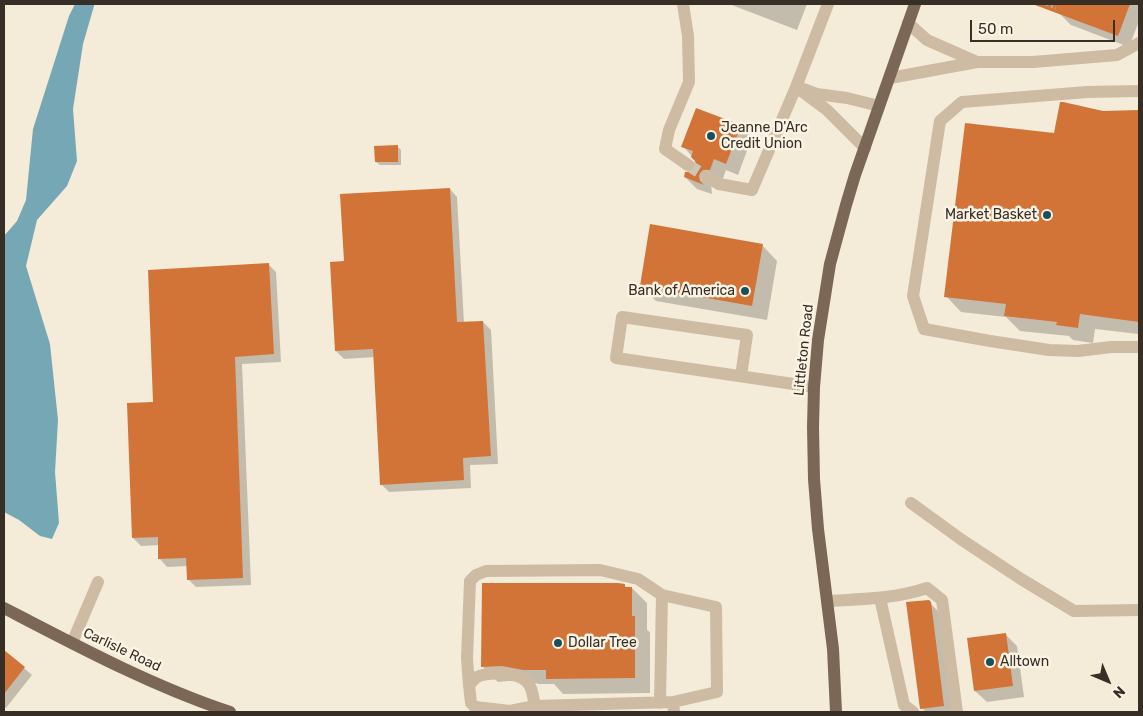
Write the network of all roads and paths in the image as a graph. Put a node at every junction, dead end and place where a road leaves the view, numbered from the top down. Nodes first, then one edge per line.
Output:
1 (683, 4) edge
2 (828, 4) edge
3 (915, 4) edge
4 (1046, 4) edge
5 (1056, 8) dead end
6 (908, 23) junction
7 (1139, 43) edge
8 (976, 62) junction
9 (890, 78) junction
10 (796, 87) junction
11 (1139, 92) edge
12 (879, 106) junction
13 (865, 148) junction
14 (688, 165) tunnel mouth
15 (707, 177) tunnel mouth
16 (1139, 347) edge
17 (741, 376) junction
18 (814, 387) junction
19 (911, 503) dead end
20 (98, 582) dead end
21 (662, 595) junction
22 (880, 598) junction
23 (828, 601) junction
24 (4, 608) edge
25 (1139, 610) edge
26 (72, 643) junction
27 (469, 685) junction
28 (660, 703) junction
29 (534, 706) junction
30 (674, 707) edge
31 (230, 712) edge
32 (510, 712) edge
33 (836, 712) edge
34 (913, 712) edge
35 (957, 712) edge

1 - 14 lane
2 - 10 lane
3 - 6 main road, Littleton Road
4 - 5 path
6 - 8 lane
6 - 9 main road, Littleton Road
7 - 8 lane
8 - 9 lane
9 - 12 main road, Littleton Road
10 - 12 lane
10 - 13 lane
10 - 15 lane
11 - 16 lane
12 - 13 main road, Littleton Road
13 - 18 main road, Littleton Road
17 - 17 lane
17 - 18 lane
18 - 23 main road, Littleton Road
19 - 25 lane
20 - 26 lane
21 - 27 lane
21 - 28 lane
21 - 30 lane
22 - 23 lane
22 - 34 lane
22 - 35 lane
23 - 33 main road, Littleton Road
24 - 26 main road, Carlisle Road
26 - 31 main road, Carlisle Road
27 - 29 lane
27 - 32 lane
28 - 29 lane
28 - 30 lane
29 - 32 lane

